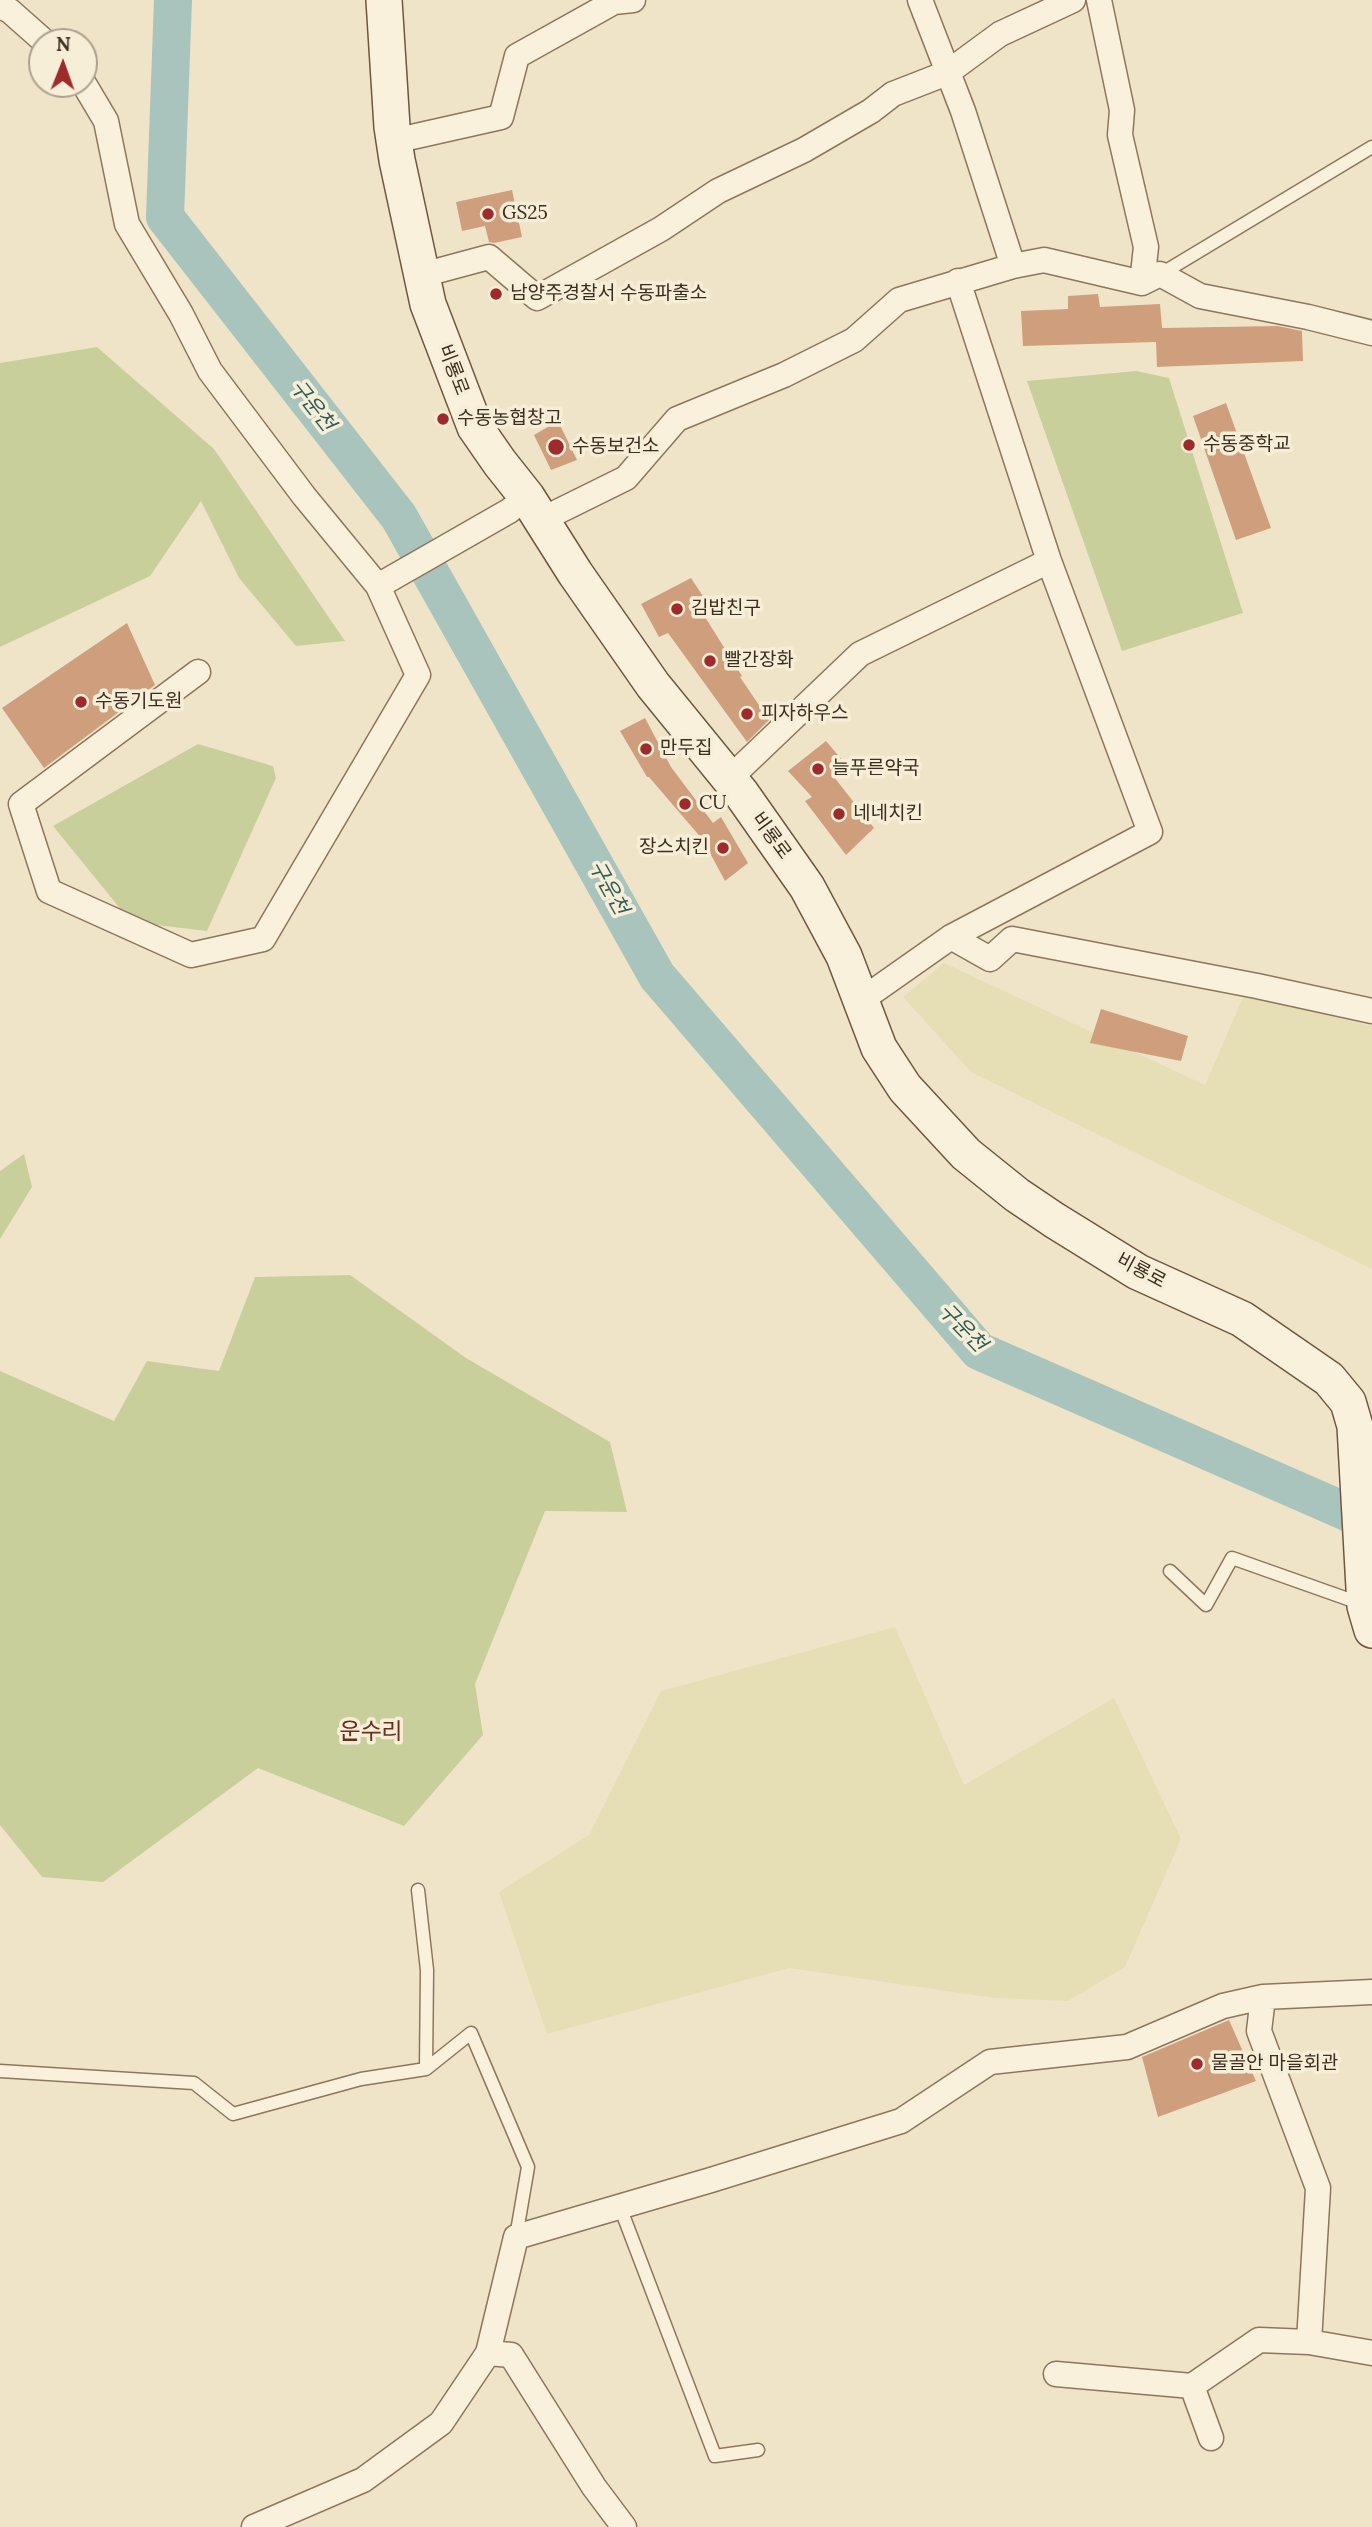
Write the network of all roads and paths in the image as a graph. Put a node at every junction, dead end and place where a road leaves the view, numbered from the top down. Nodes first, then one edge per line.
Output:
1 (384, 0) edge
2 (920, 0) edge
3 (1073, 0) edge
4 (1099, 0) edge
5 (621, 1) edge
6 (0, 6) edge
7 (28, 28) edge
8 (947, 73) junction
9 (92, 98) edge
10 (394, 141) junction
11 (1372, 147) edge
12 (1013, 266) junction
13 (422, 275) junction
14 (1151, 278) junction
15 (958, 281) junction
16 (1372, 333) edge
17 (525, 509) junction
18 (1049, 561) junction
19 (383, 584) junction
20 (198, 672) dead end
21 (729, 779) junction
22 (951, 937) junction
23 (860, 1000) junction
24 (1372, 1011) edge
25 (1170, 1571) dead end
26 (1369, 1618) edge
27 (418, 1890) dead end
28 (1372, 1992) edge
29 (1263, 1997) junction
30 (426, 2069) junction
31 (0, 2071) edge
32 (620, 2207) junction
33 (516, 2237) junction
34 (1309, 2342) junction
35 (488, 2353) junction
36 (1372, 2353) edge
37 (1056, 2374) dead end
38 (1192, 2386) junction
39 (1211, 2438) dead end
40 (758, 2450) dead end
41 (254, 2527) edge
42 (624, 2527) edge

1 - 10 main road, 비룡로
2 - 8 street
3 - 8 street
4 - 14 street
5 - 10 street
6 - 7 street
8 - 12 street
8 - 13 street
9 - 19 street
10 - 13 main road, 비룡로
11 - 14 lane
12 - 14 street
12 - 15 street
13 - 17 main road, 비룡로
14 - 16 street
15 - 17 street
15 - 18 street
17 - 19 street
17 - 21 main road, 비룡로
18 - 21 street
18 - 22 street
19 - 20 street
21 - 23 main road, 비룡로
22 - 23 street
22 - 24 street
23 - 26 main road, 비룡로
25 - 26 lane
27 - 30 lane
28 - 29 street
29 - 32 street
29 - 34 street
30 - 31 lane
30 - 33 lane
32 - 33 street
32 - 40 lane
33 - 35 street
34 - 36 street
34 - 38 street
35 - 41 street
35 - 42 street
37 - 38 street
38 - 39 street

